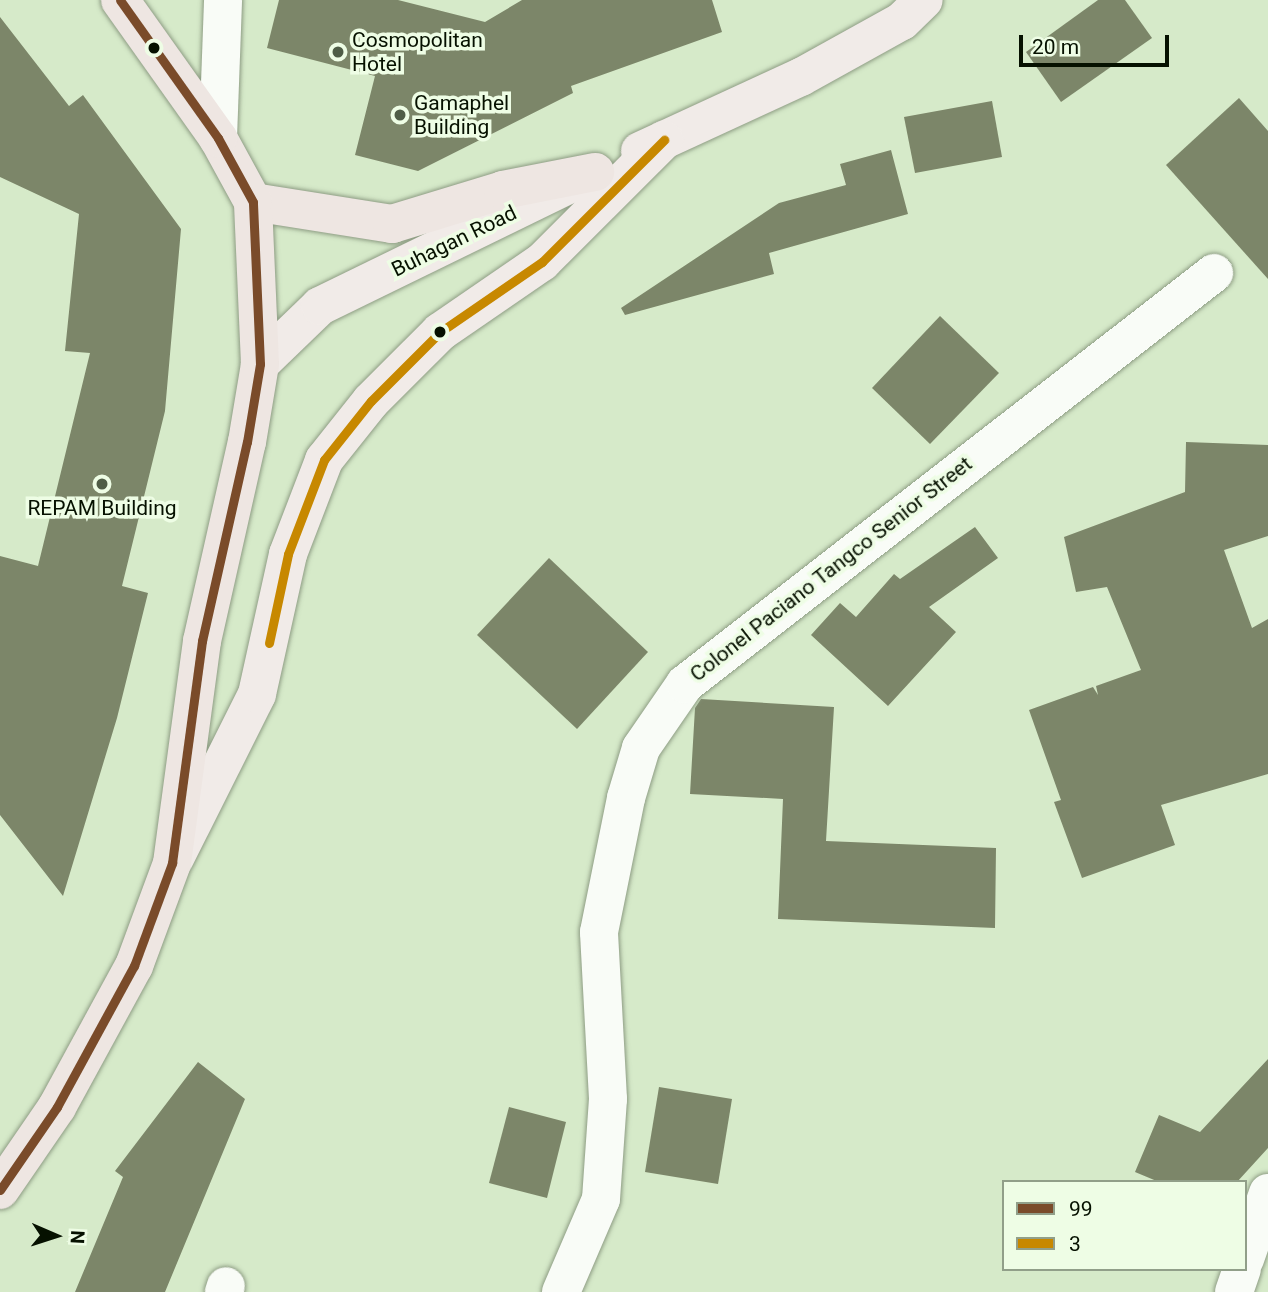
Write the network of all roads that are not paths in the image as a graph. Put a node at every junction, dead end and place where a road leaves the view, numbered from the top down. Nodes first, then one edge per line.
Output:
1 (120, 0) edge
2 (223, 0) edge
3 (924, 0) edge
4 (218, 138) junction
5 (664, 139) junction
6 (595, 172) junction
7 (253, 202) junction
8 (1214, 273) dead end
9 (260, 364) junction
10 (172, 863) junction
11 (1, 1191) edge
12 (1268, 1193) edge
13 (1247, 1253) edge
14 (1241, 1271) edge
15 (561, 1292) edge
16 (1234, 1292) edge

1 - 4 highway
2 - 4 street
3 - 5 main road, Buhagan Road
4 - 7 highway
5 - 6 main road, Buhagan Road
5 - 10 main road, Buhagan Road
6 - 7 highway
6 - 9 main road, Buhagan Road
7 - 9 highway
8 - 15 street, Colonel Paciano Tangco Senior Street
9 - 10 highway
10 - 11 highway
12 - 13 street
14 - 16 street

